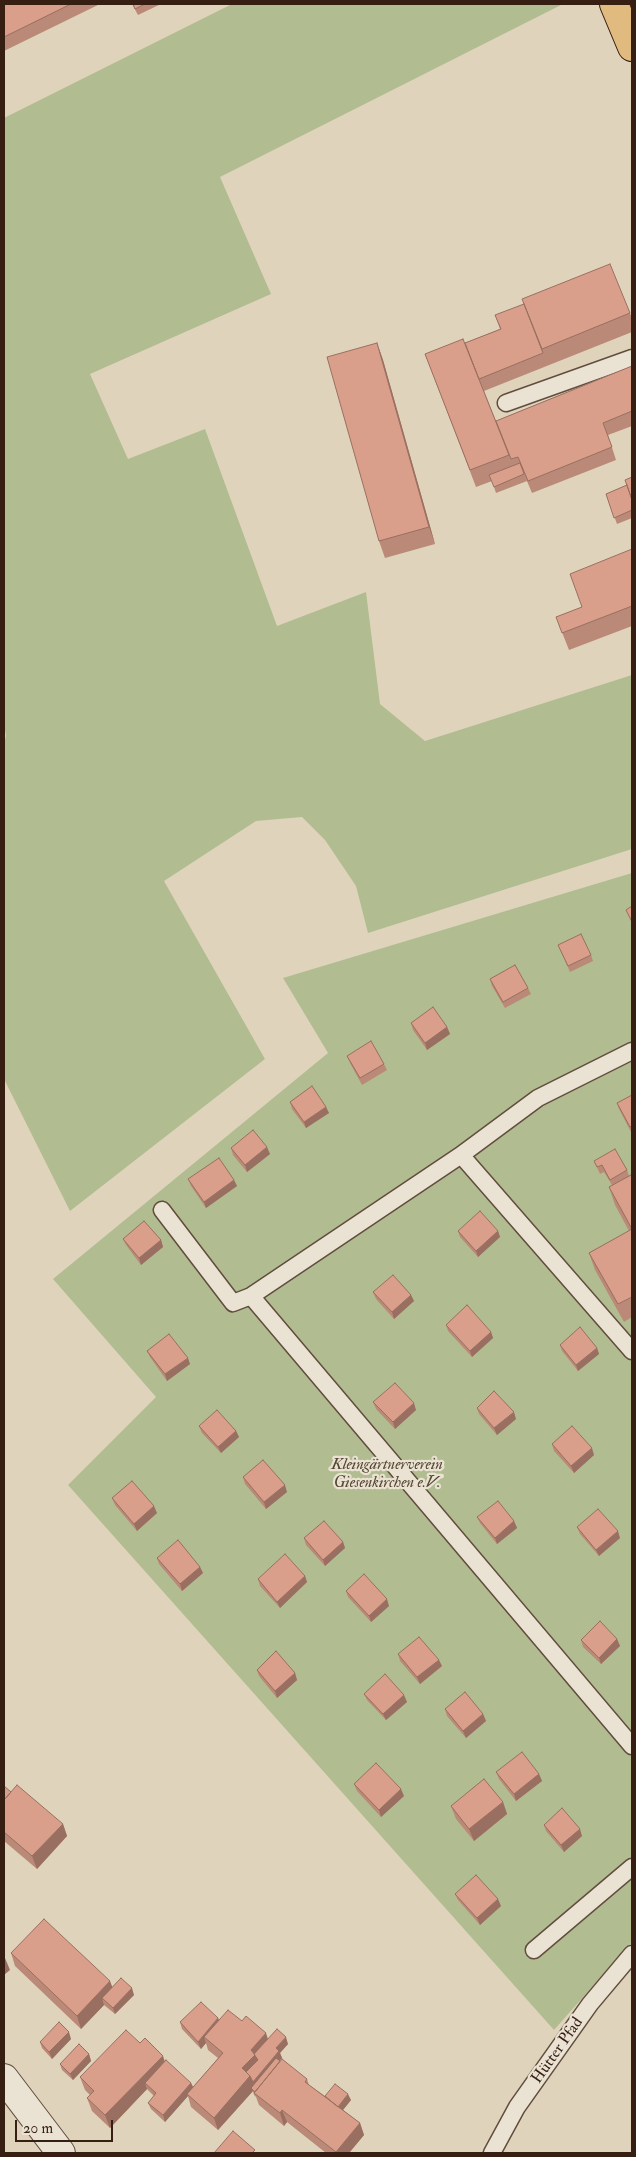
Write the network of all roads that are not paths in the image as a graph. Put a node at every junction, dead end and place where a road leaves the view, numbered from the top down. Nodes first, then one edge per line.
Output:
1 (614, 4) edge
2 (632, 47) edge
3 (632, 358) edge
4 (506, 403) dead end
5 (632, 1051) edge
6 (461, 1155) junction
7 (162, 1210) dead end
8 (251, 1296) junction
9 (632, 1352) edge
10 (632, 1746) edge
11 (632, 1867) edge
12 (534, 1950) dead end
13 (632, 1954) edge
14 (4, 2078) edge
15 (61, 2153) edge
16 (492, 2153) edge

1 - 2 main road
3 - 4 lane
5 - 6 lane
6 - 8 lane
6 - 9 lane
7 - 8 lane
8 - 10 lane
11 - 12 lane
13 - 16 lane, Hütter Pfad
14 - 15 street

